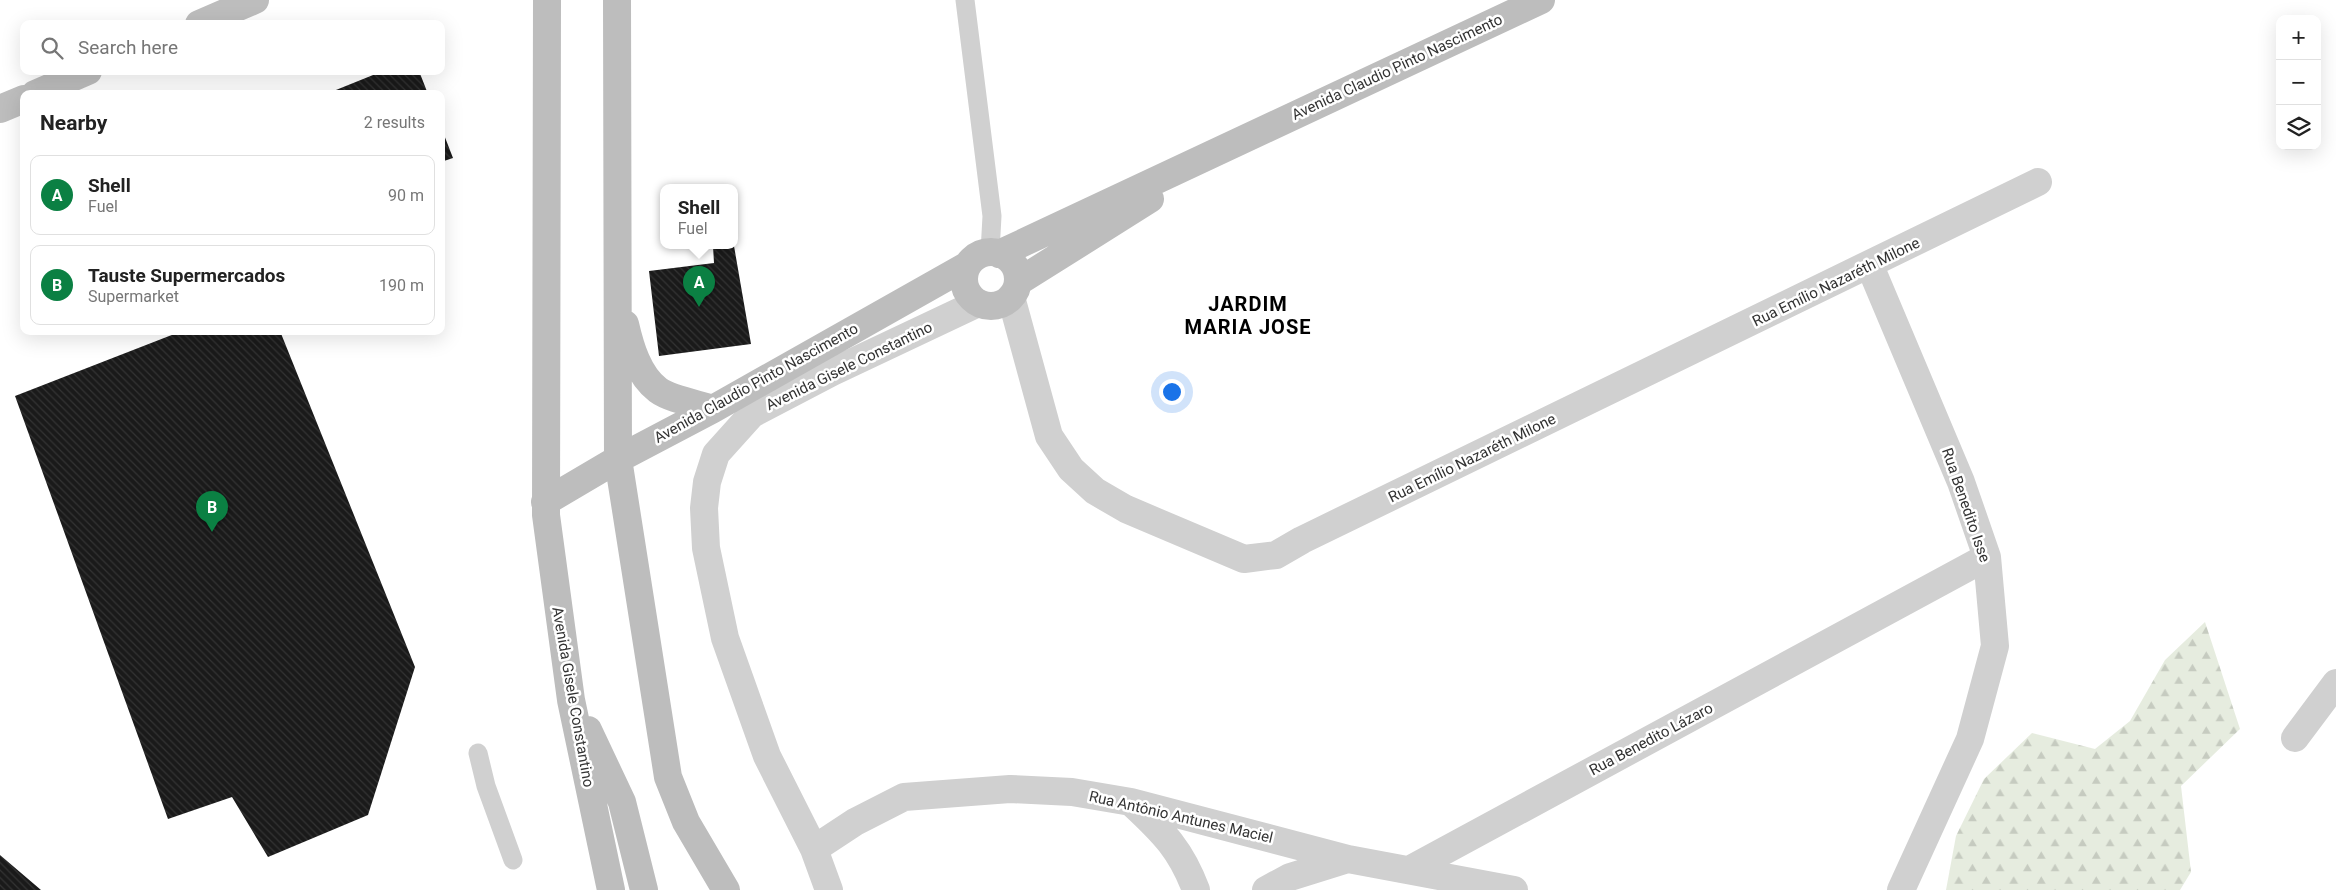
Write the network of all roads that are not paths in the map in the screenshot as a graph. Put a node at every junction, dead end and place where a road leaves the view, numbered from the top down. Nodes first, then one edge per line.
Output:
1 (254, 0) edge
2 (547, 0) edge
3 (617, 0) edge
4 (965, 0) edge
5 (1541, 0) edge
6 (208, 20) edge
7 (79, 75) edge
8 (44, 90) edge
9 (20, 101) edge
10 (0, 109) edge
11 (1253, 134) junction
12 (2038, 182) dead end
13 (986, 257) junction
14 (1870, 266) junction
15 (618, 288) junction
16 (1014, 290) junction
17 (978, 303) junction
18 (713, 409) junction
19 (618, 459) junction
20 (545, 502) junction
21 (1987, 557) junction
22 (2336, 683) edge
23 (570, 693) junction
24 (2295, 738) dead end
25 (478, 753) dead end
26 (1131, 802) junction
27 (814, 849) junction
28 (1348, 859) junction
29 (513, 860) dead end
30 (1415, 880) edge
31 (611, 890) edge
32 (644, 890) edge
33 (726, 890) edge
34 (829, 890) edge
35 (1196, 890) edge
36 (1266, 890) edge
37 (1514, 890) edge
38 (1901, 890) edge

1 - 6 main road
2 - 20 main road, Avenida Gisele Constantino
3 - 15 main road
4 - 13 lane
5 - 11 main road, Avenida Claudio Pinto Nascimento
7 - 8 main road
9 - 10 main road
11 - 13 main road, Avenida Claudio Pinto Nascimento
11 - 16 main road, Avenida Claudio Pinto Nascimento
12 - 14 street, Rua Emílio Nazaréth Milone
13 - 16 main road
13 - 17 main road
13 - 18 main road, Avenida Claudio Pinto Nascimento
14 - 16 street, Rua Emílio Nazaréth Milone
14 - 21 street, Rua Benedito Isse
15 - 18 main road
15 - 19 main road
16 - 17 main road
17 - 27 street, Avenida Gisele Constantino
18 - 19 main road, Avenida Claudio Pinto Nascimento
19 - 20 main road, Avenida Claudio Pinto Nascimento
19 - 33 main road
20 - 23 main road, Avenida Gisele Constantino
21 - 30 street, Rua Benedito Lázaro
21 - 38 street, Rua Benedito Isse
22 - 24 street
23 - 31 main road, Avenida Gisele Constantino
23 - 32 main road
25 - 29 lane
26 - 27 street, Rua Antônio Antunes Maciel
26 - 28 street, Rua Antônio Antunes Maciel
26 - 35 street
27 - 34 street, Avenida Gisele Constantino
28 - 30 street, Rua Antônio Antunes Maciel
28 - 36 street
30 - 37 street

